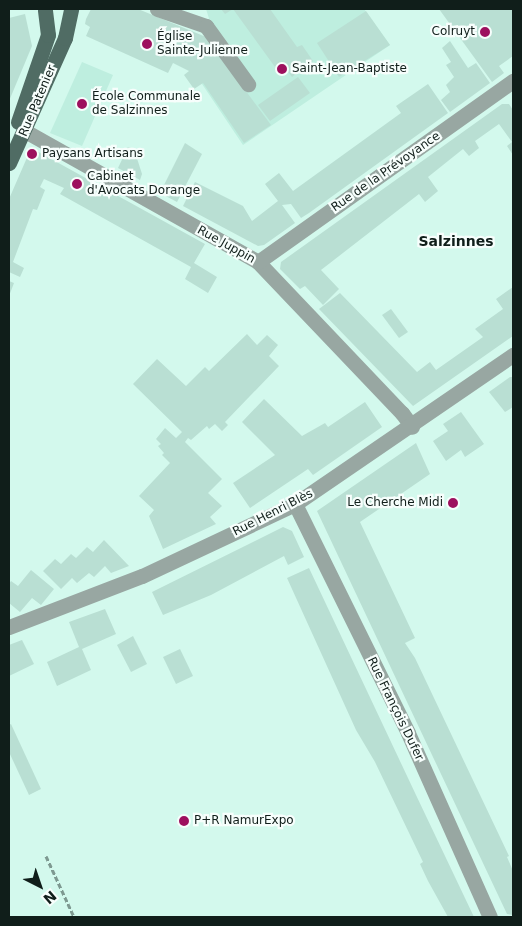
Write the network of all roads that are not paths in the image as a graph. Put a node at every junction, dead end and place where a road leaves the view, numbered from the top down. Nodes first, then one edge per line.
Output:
1 (45, 9) edge
2 (70, 9) edge
3 (156, 9) edge
4 (248, 84) dead end
5 (512, 84) edge
6 (25, 131) junction
7 (9, 147) edge
8 (9, 163) edge
9 (258, 262) junction
10 (513, 355) edge
11 (412, 427) junction
12 (295, 504) junction
13 (9, 627) edge
14 (490, 917) edge

1 - 2 main road
1 - 7 main road, Rue Patenier
2 - 6 main road, Rue Patenier
3 - 4 street
5 - 9 street, Rue de la Prévoyance
6 - 8 main road, Rue Patenier
6 - 9 street, Rue Juppin
9 - 11 street, Rue Juppin
10 - 11 street, Rue Henri Blès
11 - 12 street, Rue Henri Blès
12 - 13 street, Rue Henri Blès
12 - 14 street, Rue François Dufer

